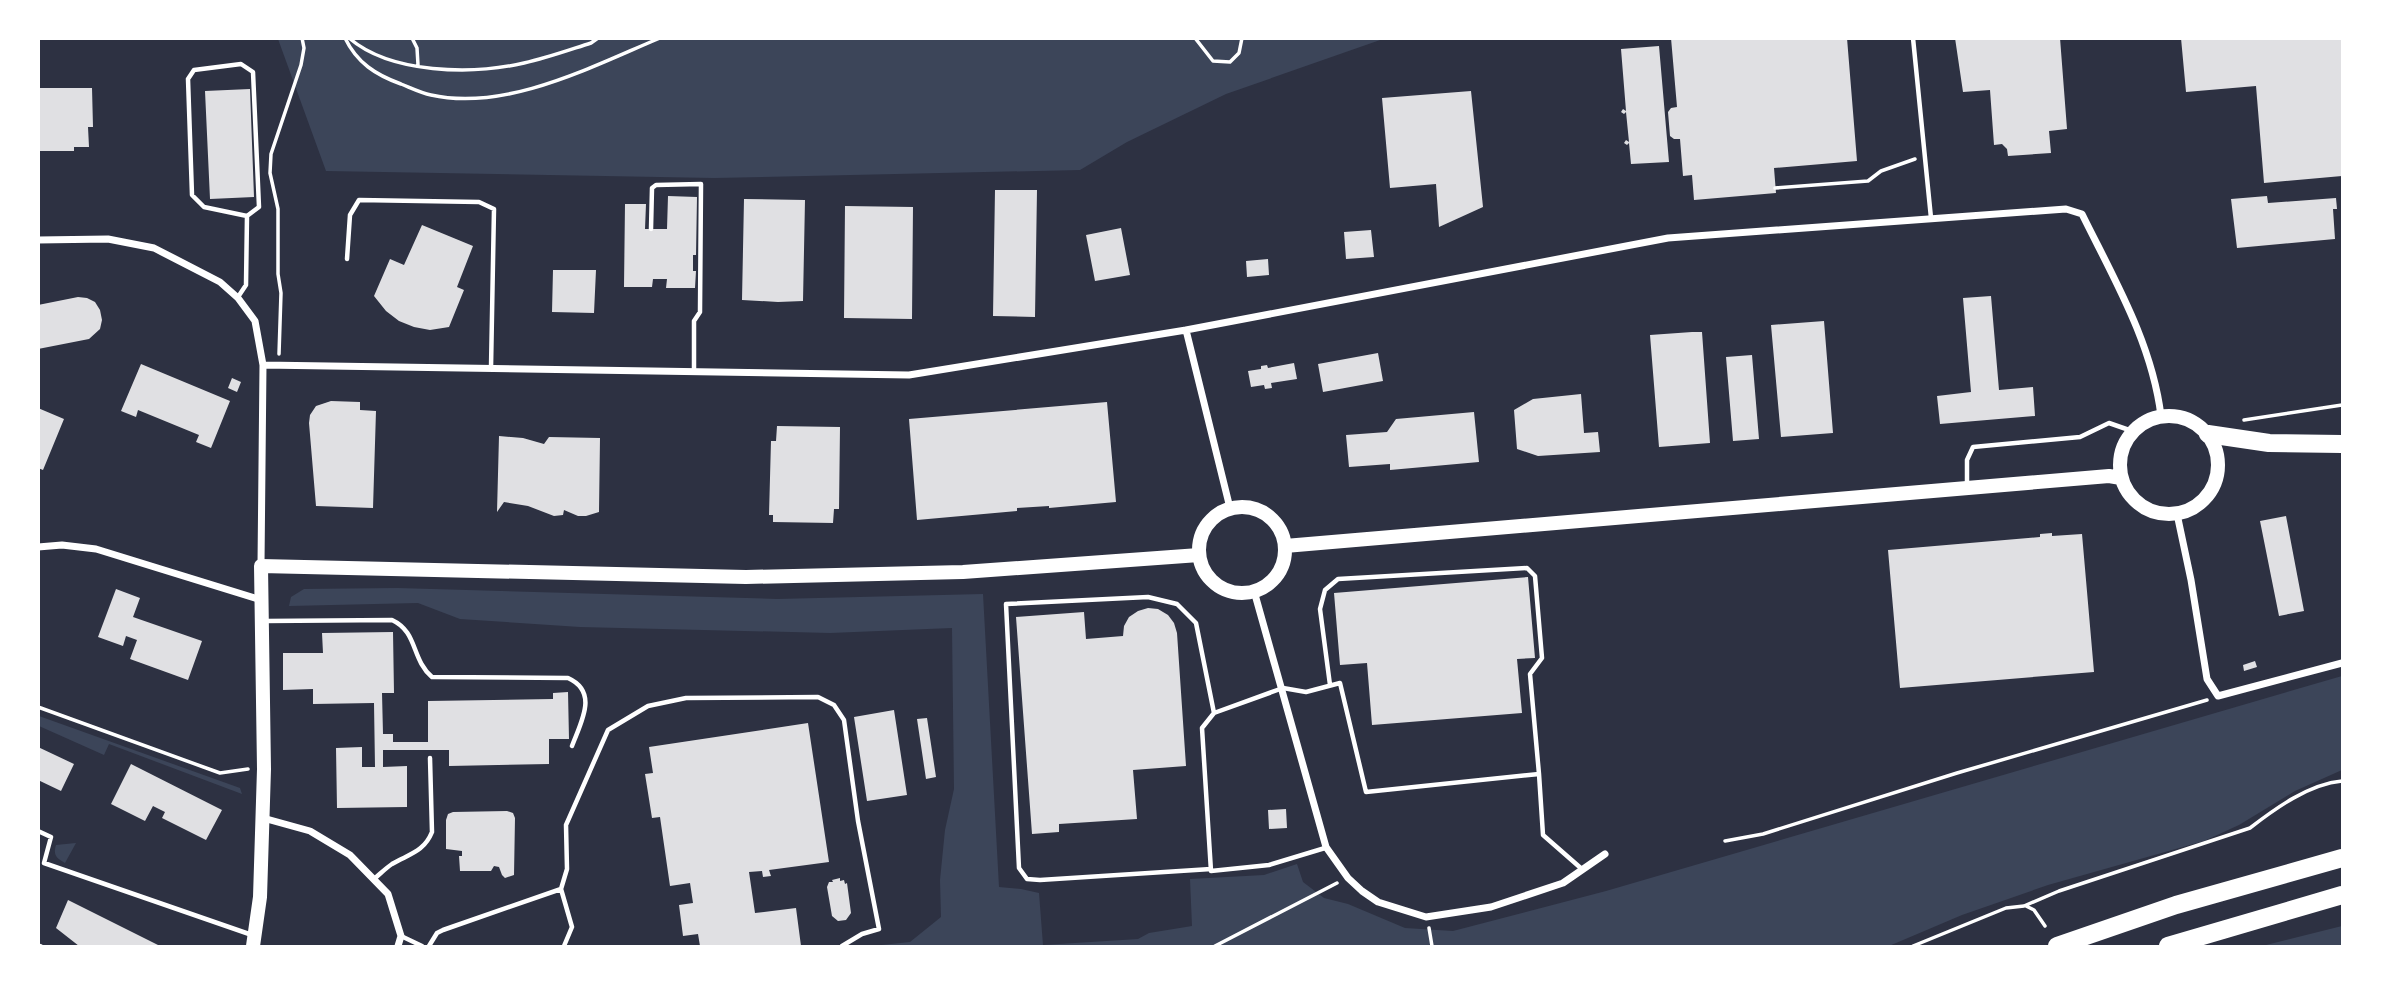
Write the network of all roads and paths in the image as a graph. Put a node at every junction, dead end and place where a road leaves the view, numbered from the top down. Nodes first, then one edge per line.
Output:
1 (302, 38) edge
2 (347, 38) edge
3 (412, 38) edge
4 (598, 38) edge
5 (660, 38) edge
6 (1195, 38) edge
7 (1242, 38) edge
8 (1913, 38) edge
9 (418, 65) junction
10 (1924, 155) junction
11 (1775, 188) dead end
12 (247, 216) junction
13 (1931, 219) junction
14 (651, 229) dead end
15 (38, 240) edge
16 (347, 259) dead end
17 (238, 298) junction
18 (1186, 330) junction
19 (262, 365) junction
20 (280, 366) junction
21 (491, 369) junction
22 (694, 372) junction
23 (2343, 405) edge
24 (2161, 416) junction
25 (2239, 421) dead end
26 (2133, 431) junction
27 (2208, 434) junction
28 (2343, 444) edge
29 (2121, 478) junction
30 (1967, 488) junction
31 (1230, 508) junction
32 (2177, 514) junction
33 (1285, 546) junction
34 (38, 547) edge
35 (1199, 555) junction
36 (261, 566) junction
37 (1254, 592) junction
38 (261, 600) junction
39 (261, 621) junction
40 (2343, 663) edge
41 (1331, 685) junction
42 (1283, 688) junction
43 (2218, 696) junction
44 (38, 707) edge
45 (1214, 713) junction
46 (572, 746) dead end
47 (430, 758) dead end
48 (264, 769) junction
49 (1539, 774) junction
50 (2343, 781) edge
51 (262, 818) junction
52 (38, 831) edge
53 (1726, 841) dead end
54 (1326, 847) junction
55 (2342, 854) edge
56 (1605, 855) dead end
57 (1211, 869) junction
58 (1583, 870) junction
59 (1348, 878) junction
60 (374, 879) junction
61 (562, 889) junction
62 (2343, 895) edge
63 (2024, 906) junction
64 (1426, 917) junction
65 (2045, 926) dead end
66 (401, 936) junction
67 (255, 942) edge
68 (398, 947) edge
69 (422, 947) edge
70 (429, 947) edge
71 (564, 947) edge
72 (842, 947) edge
73 (1215, 947) edge
74 (1432, 947) edge
75 (1913, 947) edge
76 (2057, 947) edge
77 (2168, 947) edge

1 - 20 path
2 - 5 path
2 - 9 path
3 - 9 path
4 - 9 path
6 - 7 path
8 - 10 lane
10 - 11 path
10 - 13 lane
12 - 12 lane
12 - 17 lane
13 - 18 street
13 - 24 street
14 - 22 lane
15 - 17 street
16 - 21 lane
17 - 19 street
18 - 22 street
18 - 31 street
19 - 20 street
19 - 36 street
20 - 21 street
21 - 22 street
23 - 25 path
24 - 26 main road
24 - 27 main road
26 - 29 main road
26 - 30 lane
27 - 28 highway
27 - 32 main road
29 - 30 main road
29 - 32 main road
30 - 33 main road
31 - 33 main road
31 - 35 main road
32 - 43 street
33 - 37 main road
34 - 38 street
35 - 36 main road
35 - 37 main road
36 - 38 main road
37 - 42 street
38 - 39 main road
39 - 46 lane
39 - 48 main road
40 - 43 street
41 - 42 lane
41 - 49 lane
41 - 49 lane
42 - 45 lane
42 - 54 street
43 - 53 path
44 - 48 path
45 - 57 lane
45 - 57 lane
47 - 60 lane
48 - 51 main road
49 - 58 lane
50 - 63 path
51 - 60 street
51 - 67 main road
52 - 67 lane
54 - 57 lane
54 - 59 street
55 - 76 highway
56 - 58 street
58 - 64 street
59 - 64 street
59 - 73 path
60 - 66 street
61 - 70 lane
61 - 71 lane
61 - 72 lane
62 - 77 highway
63 - 65 path
63 - 75 path
64 - 74 path
66 - 68 street
66 - 69 lane

